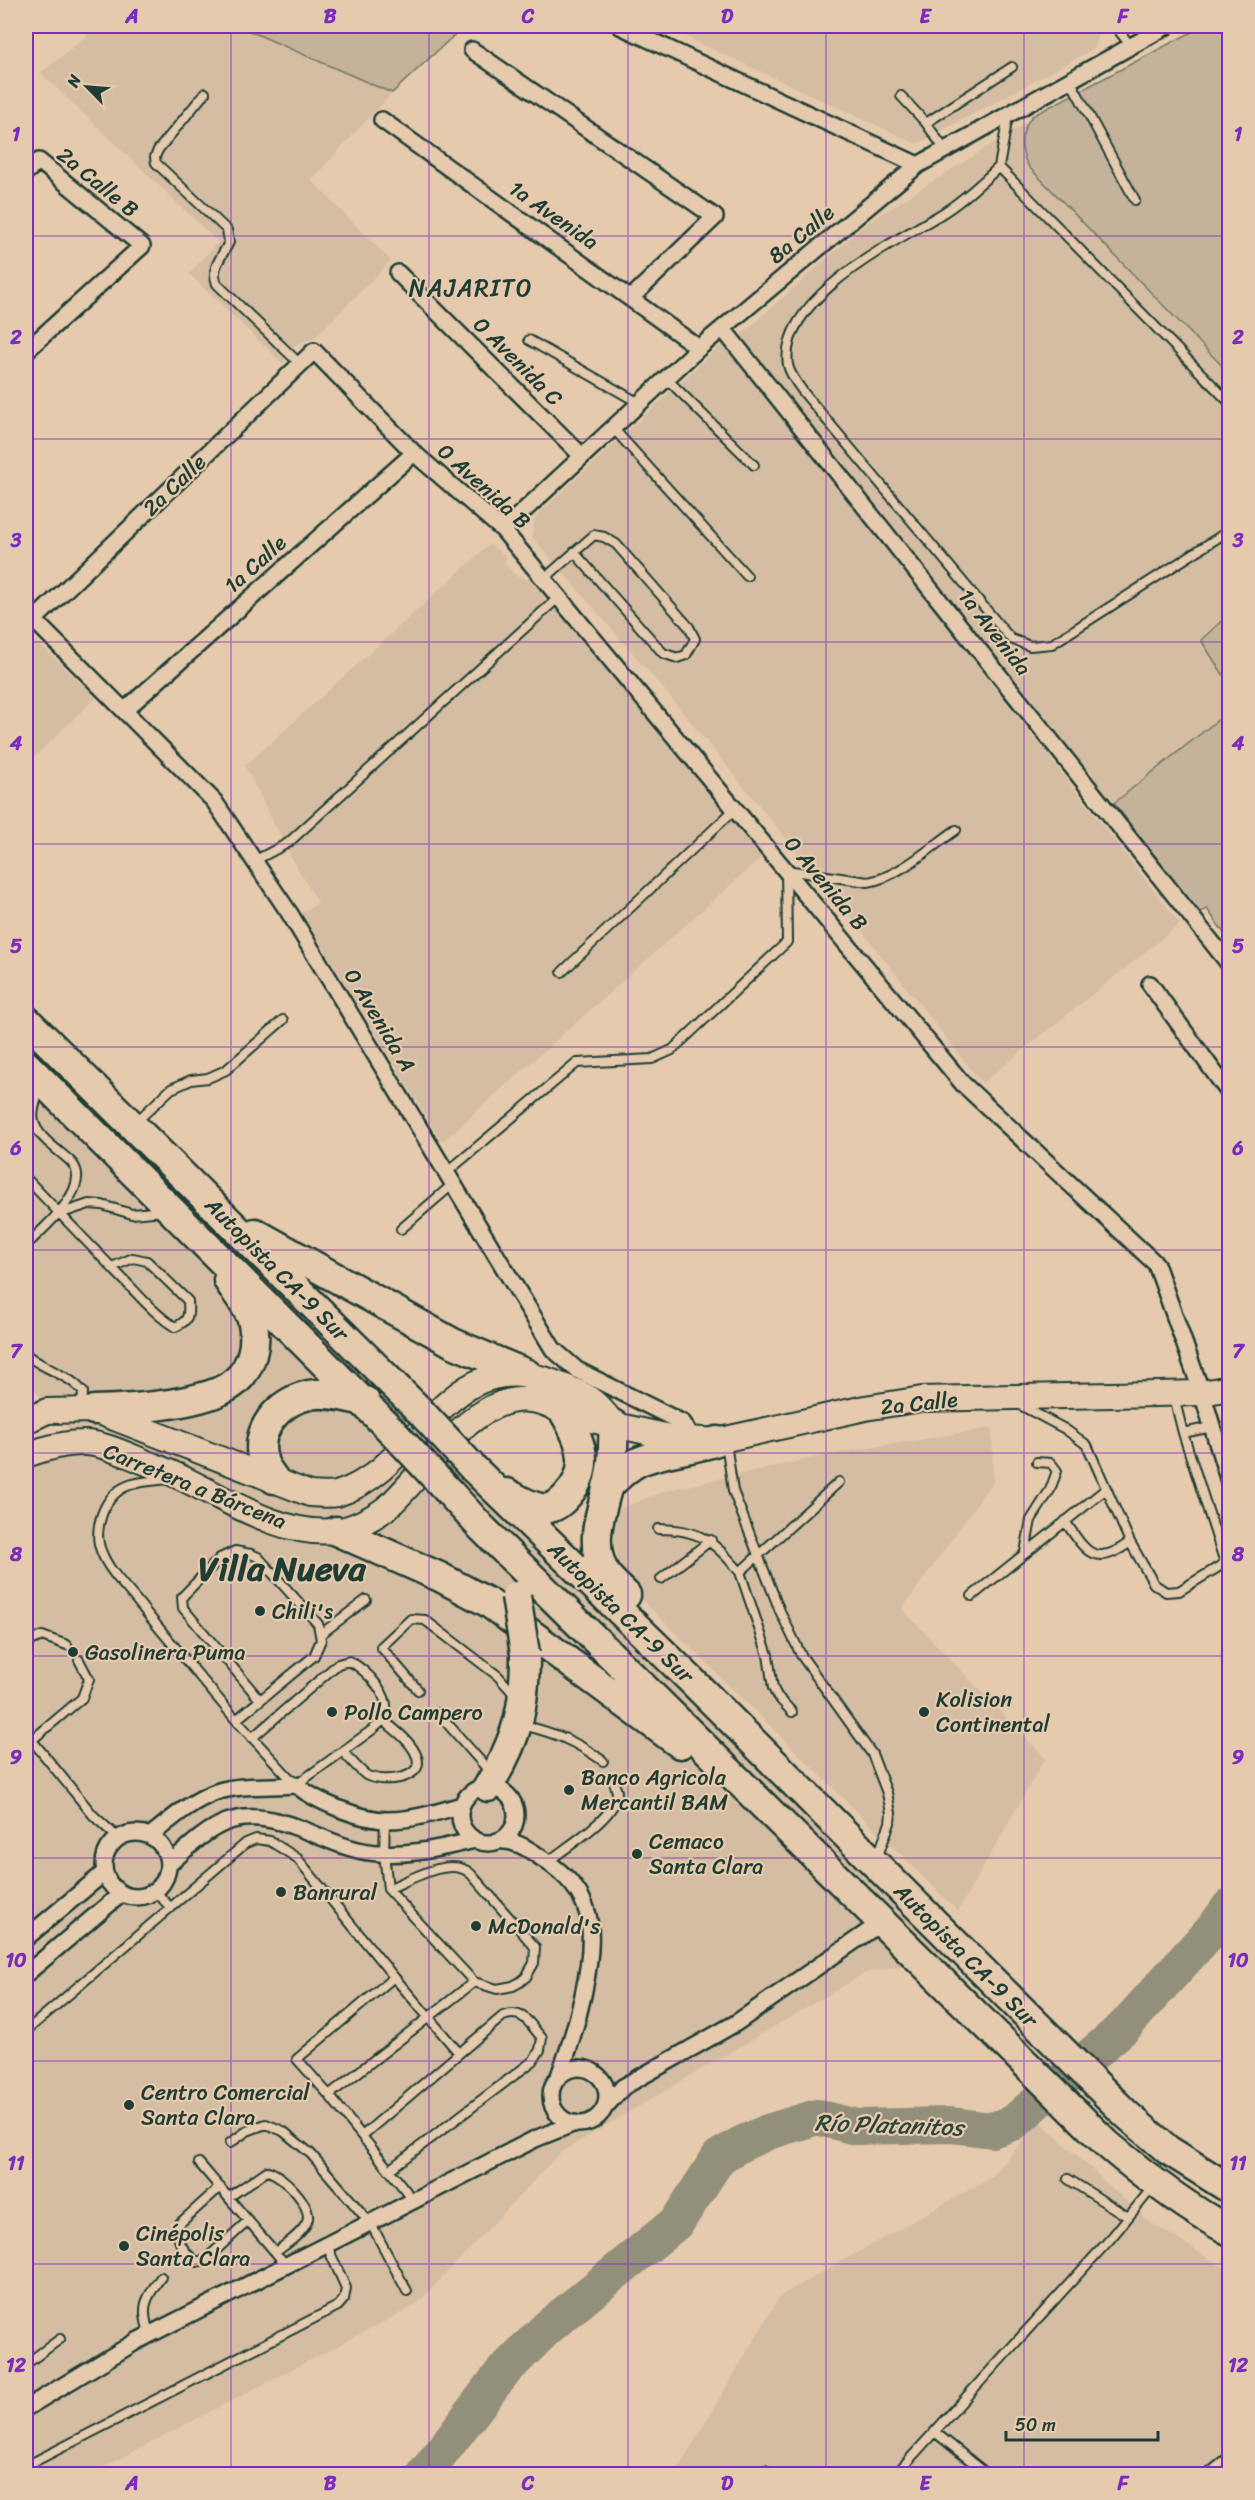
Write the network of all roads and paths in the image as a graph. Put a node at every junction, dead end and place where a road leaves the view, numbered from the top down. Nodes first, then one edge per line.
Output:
1 (620, 26) edge
2 (1115, 26) edge
3 (1167, 26) edge
4 (1131, 46) junction
5 (472, 50) dead end
6 (1012, 67) dead end
7 (1070, 80) junction
8 (205, 93) dead end
9 (900, 96) dead end
10 (1009, 114) junction
11 (382, 120) dead end
12 (926, 123) junction
13 (945, 150) junction
14 (918, 165) junction
15 (999, 167) junction
16 (26, 172) edge
17 (1136, 201) dead end
18 (398, 273) dead end
19 (632, 298) junction
20 (723, 330) junction
21 (529, 340) dead end
22 (699, 348) junction
23 (26, 351) edge
24 (314, 351) joint
25 (300, 364) junction
26 (667, 379) junction
27 (639, 403) junction
28 (1230, 403) edge
29 (612, 427) junction
30 (414, 453) junction
31 (581, 455) junction
32 (754, 465) dead end
33 (503, 530) junction
34 (1230, 530) edge
35 (574, 552) junction
36 (747, 576) dead end
37 (544, 579) junction
38 (559, 597) junction
39 (30, 616) edge
40 (125, 710) junction
41 (735, 809) junction
42 (956, 830) dead end
43 (254, 861) junction
44 (786, 870) junction
45 (1230, 965) edge
46 (562, 972) dead end
47 (1150, 984) dead end
48 (26, 1020) edge
49 (283, 1020) dead end
50 (33, 1073) edge
51 (1230, 1095) edge
52 (132, 1125) junction
53 (26, 1178) edge
54 (449, 1179) junction
55 (173, 1210) junction
56 (59, 1214) junction
57 (226, 1218) junction
58 (401, 1229) dead end
59 (205, 1242) junction
60 (26, 1245) edge
61 (112, 1267) junction
62 (26, 1354) edge
63 (527, 1374) junction
64 (1230, 1388) edge
65 (1173, 1393) junction
66 (1202, 1393) junction
67 (1003, 1396) junction
68 (365, 1401) junction
69 (88, 1409) junction
70 (566, 1414) junction
71 (26, 1421) edge
72 (613, 1424) junction
73 (1212, 1427) junction
74 (1183, 1433) junction
75 (712, 1440) junction
76 (26, 1455) edge
77 (1037, 1462) dead end
78 (481, 1475) junction
79 (180, 1477) junction
80 (274, 1479) junction
81 (839, 1482) dead end
82 (1230, 1485) edge
83 (608, 1486) junction
84 (1106, 1489) junction
85 (1065, 1521) junction
86 (482, 1527) junction
87 (658, 1529) dead end
88 (336, 1531) junction
89 (711, 1540) junction
90 (1130, 1542) junction
91 (1025, 1552) junction
92 (758, 1555) junction
93 (1227, 1562) edge
94 (740, 1572) junction
95 (661, 1579) dead end
96 (972, 1596) dead end
97 (366, 1600) dead end
98 (321, 1635) junction
99 (26, 1643) edge
100 (66, 1645) dead end
101 (79, 1659) dead end
102 (690, 1679) junction
103 (418, 1690) dead end
104 (260, 1700) junction
105 (792, 1712) dead end
106 (438, 1713) dead end
107 (520, 1714) junction
108 (383, 1719) junction
109 (236, 1720) junction
110 (26, 1733) edge
111 (252, 1738) junction
112 (32, 1740) junction
113 (343, 1752) junction
114 (603, 1761) dead end
115 (613, 1778) dead end
116 (491, 1781) junction
117 (296, 1785) junction
118 (462, 1805) junction
119 (777, 1818) junction
120 (386, 1820) junction
121 (515, 1823) junction
122 (150, 1836) junction
123 (118, 1838) junction
124 (475, 1840) junction
125 (497, 1841) junction
126 (520, 1844) junction
127 (384, 1853) junction
128 (548, 1862) junction
129 (875, 1864) junction
130 (168, 1865) junction
131 (105, 1872) junction
132 (387, 1889) junction
133 (155, 1891) junction
134 (121, 1894) junction
135 (171, 1908) junction
136 (882, 1922) junction
137 (26, 1938) edge
138 (26, 1974) edge
139 (394, 1977) junction
140 (474, 1982) junction
141 (429, 2017) junction
142 (26, 2031) edge
143 (572, 2043) junction
144 (459, 2053) junction
145 (596, 2075) junction
146 (559, 2076) junction
147 (636, 2080) junction
148 (329, 2095) junction
149 (551, 2100) junction
150 (604, 2108) junction
151 (574, 2123) junction
152 (362, 2136) junction
153 (535, 2139) junction
154 (230, 2143) dead end
155 (199, 2163) dead end
156 (389, 2170) junction
157 (1068, 2179) dead end
158 (1155, 2184) junction
159 (220, 2187) junction
160 (1230, 2189) edge
161 (229, 2197) junction
162 (415, 2202) junction
163 (1128, 2217) junction
164 (248, 2221) junction
165 (371, 2224) junction
166 (1230, 2231) edge
167 (327, 2246) junction
168 (276, 2252) junction
169 (287, 2266) junction
170 (161, 2277) dead end
171 (407, 2291) dead end
172 (150, 2335) junction
173 (60, 2339) dead end
174 (26, 2364) edge
175 (27, 2405) edge
176 (936, 2433) junction
177 (1230, 2456) edge
178 (26, 2466) edge
179 (896, 2475) edge
180 (987, 2475) edge
181 (1208, 2475) edge

1 - 14 street
2 - 4 lane
3 - 4 street, 8a Calle
4 - 7 street, 8a Calle
5 - 19 street
6 - 12 lane
7 - 10 street, 8a Calle
7 - 17 lane
8 - 25 lane
9 - 12 lane
10 - 13 street, 8a Calle
10 - 15 lane
11 - 19 street, 1a Avenida
12 - 13 lane
13 - 14 street, 8a Calle
14 - 20 street, 8a Calle
15 - 28 lane
15 - 34 lane
16 - 23 street, 2a Calle B
18 - 31 street, 0 Avenida C
19 - 22 street, 1a Avenida
20 - 22 street, 8a Calle
20 - 45 street, 1a Avenida
21 - 27 lane
22 - 26 street, 8a Calle
24 - 25 street, 2a Calle
24 - 30 street, 0 Avenida B
25 - 39 street, 2a Calle
26 - 27 street, 8a Calle
26 - 32 lane
27 - 29 street, 8a Calle
29 - 31 street, 8a Calle
29 - 36 lane
30 - 33 street, 0 Avenida B
30 - 40 street, 1a Calle
31 - 33 street, 8a Calle
33 - 37 street, 0 Avenida B
35 - 35 lane
35 - 37 lane
37 - 38 street, 0 Avenida B
38 - 41 street, 0 Avenida B
38 - 43 lane
39 - 40 street, 0 Avenida A
40 - 43 street, 0 Avenida A
41 - 44 street, 0 Avenida B
41 - 46 lane
42 - 44 lane
43 - 54 street, 0 Avenida A
44 - 54 lane
44 - 66 street, 0 Avenida B
47 - 51 street
48 - 52 highway, Autopista CA-9 Sur
49 - 52 lane
50 - 55 highway, Autopista CA-9 Sur
50 - 56 lane
52 - 57 highway, Autopista CA-9 Sur
53 - 56 lane
54 - 58 lane
54 - 75 street, 0 Avenida A
55 - 56 lane
55 - 59 highway, Autopista CA-9 Sur
56 - 60 lane
56 - 61 lane
57 - 63 highway
57 - 78 highway, Autopista CA-9 Sur, bridge
59 - 68 highway, Autopista CA-9 Sur
59 - 69 highway
61 - 61 lane
62 - 69 lane
63 - 72 main road
63 - 80 main road, Carretera a Bárcena
64 - 66 main road, 2a Calle
65 - 66 main road, 2a Calle
65 - 67 main road, 2a Calle
65 - 74 lane
66 - 73 street, 0 Avenida B
67 - 75 main road, 2a Calle
67 - 84 lane
68 - 80 highway
68 - 86 highway, Autopista CA-9 Sur, bridge
69 - 71 main road, Carretera a Bárcena
69 - 80 main road, Carretera a Bárcena
70 - 72 main road, 2a Calle
70 - 78 highway
70 - 88 main road, Carretera a Bárcena
72 - 75 main road, 2a Calle
72 - 83 highway
73 - 74 lane
73 - 82 street, 0 Avenida B
74 - 93 lane
75 - 83 highway
75 - 92 lane
76 - 79 main road, Carretera a Bárcena
77 - 91 lane
78 - 102 highway, Autopista CA-9 Sur
79 - 88 main road, Carretera a Bárcena
79 - 109 lane
81 - 92 lane
83 - 102 highway
84 - 85 lane
84 - 90 lane
85 - 90 lane
85 - 91 lane
86 - 107 highway, bridge
86 - 119 highway, Autopista CA-9 Sur
87 - 89 lane
88 - 119 highway
89 - 94 lane
89 - 95 lane
90 - 93 lane
91 - 96 lane
92 - 94 lane
92 - 129 lane
94 - 105 lane
97 - 98 lane
98 - 104 lane
98 - 104 lane
99 - 100 lane
101 - 112 lane
102 - 129 highway, Autopista CA-9 Sur
103 - 107 lane
104 - 109 lane
106 - 116 lane
107 - 114 lane
107 - 116 highway
108 - 111 lane
108 - 113 lane
108 - 113 lane
109 - 111 lane
110 - 112 lane
111 - 117 lane
112 - 123 lane
113 - 117 lane
115 - 128 lane
116 - 118 street
116 - 121 street
117 - 120 street
117 - 122 street
118 - 120 street
118 - 124 street
119 - 136 highway, Autopista CA-9 Sur
120 - 127 lane
121 - 125 street
121 - 126 street
122 - 123 street
122 - 130 street
123 - 131 street
124 - 125 street
124 - 127 street
125 - 126 street
126 - 128 street
127 - 130 street
127 - 132 lane
128 - 143 street
129 - 160 highway, Autopista CA-9 Sur
130 - 133 street
131 - 134 street
131 - 137 street
132 - 140 lane
132 - 140 lane
133 - 134 street
133 - 135 lane
134 - 138 street
135 - 139 lane
135 - 142 lane
136 - 147 street
136 - 158 highway, Autopista CA-9 Sur
139 - 141 lane
139 - 148 lane
140 - 141 lane
141 - 144 lane
141 - 148 lane
143 - 145 street
143 - 146 street
144 - 152 lane
144 - 156 lane
145 - 146 street
145 - 147 street
145 - 150 street
146 - 149 street
147 - 150 street
148 - 152 lane
149 - 151 street
149 - 153 street
150 - 151 street
151 - 153 street
152 - 156 lane
153 - 162 street
154 - 165 lane
155 - 159 lane
156 - 162 lane
157 - 163 lane
158 - 163 lane
158 - 166 highway, Autopista CA-9 Sur
159 - 161 lane
159 - 164 lane
161 - 164 lane
161 - 168 lane
162 - 165 street
163 - 176 lane
164 - 168 lane
165 - 167 street
165 - 171 lane
167 - 169 street
167 - 178 lane
168 - 169 lane
169 - 172 street
170 - 172 lane
172 - 175 street
173 - 174 lane
176 - 179 lane
176 - 180 lane
177 - 181 lane

